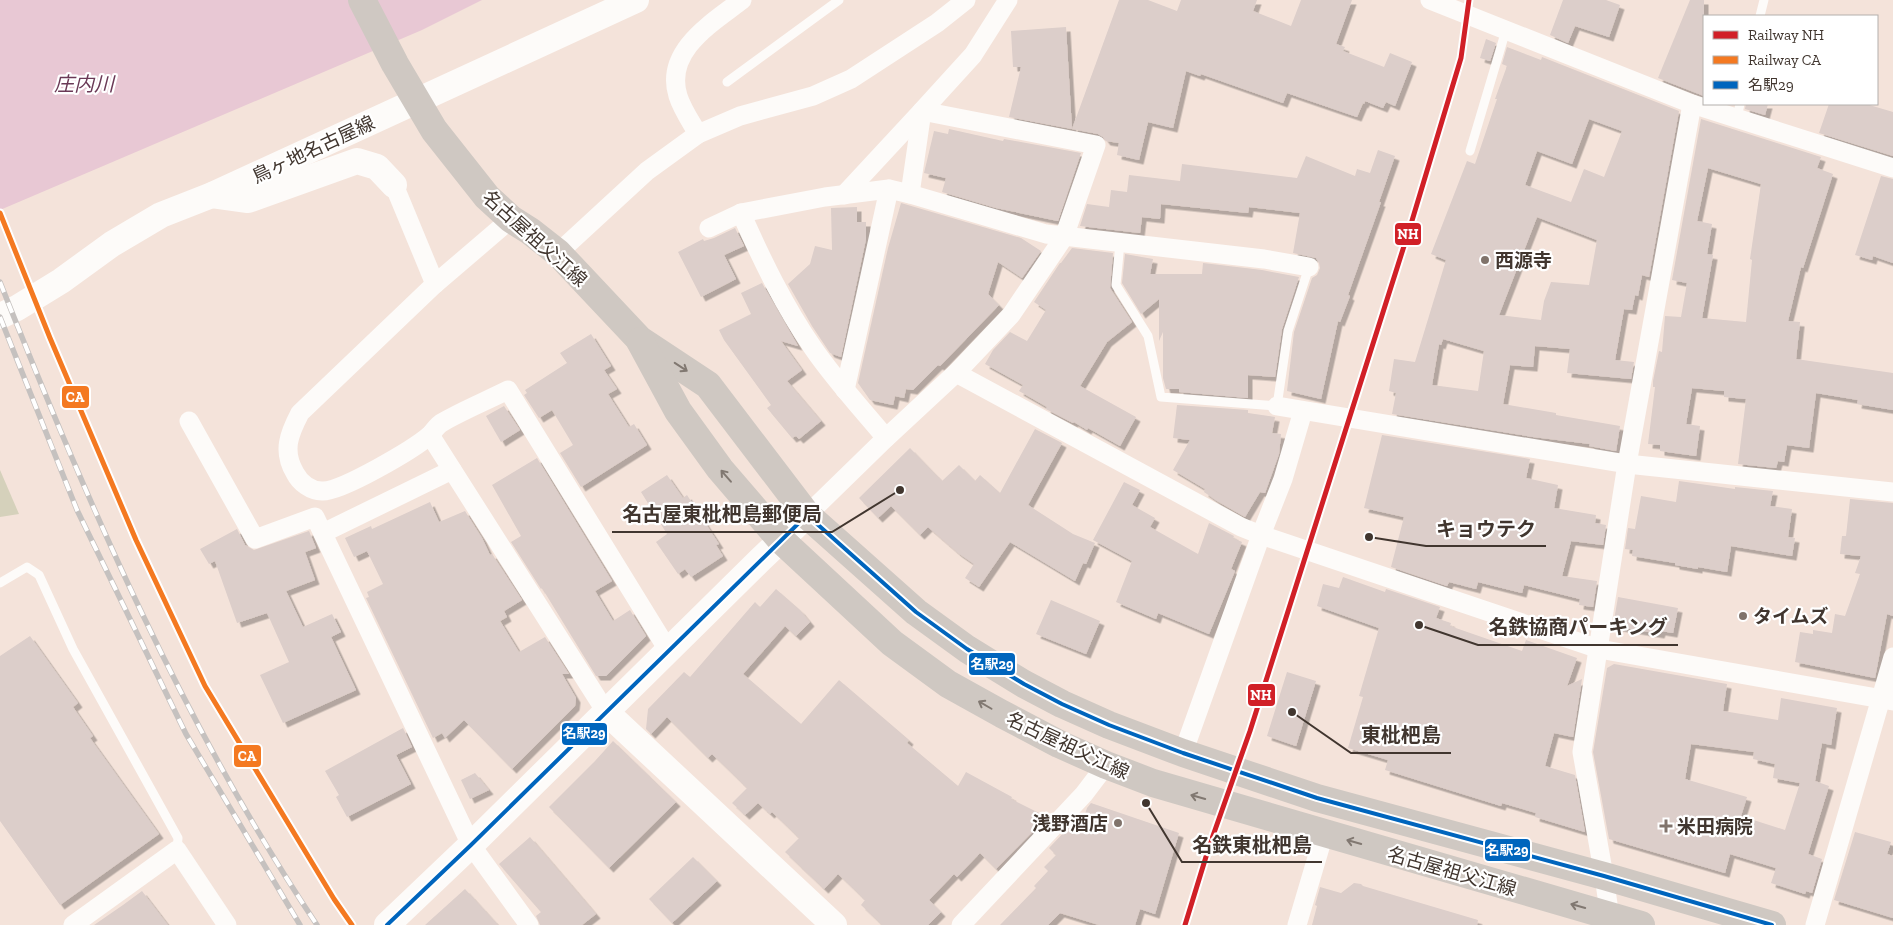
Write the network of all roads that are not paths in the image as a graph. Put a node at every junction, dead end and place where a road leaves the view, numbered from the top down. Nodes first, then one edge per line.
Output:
1 (362, 0) edge
2 (636, 0) edge
3 (742, 0) edge
4 (839, 0) edge
5 (966, 0) edge
6 (1008, 0) edge
7 (1430, 0) edge
8 (1764, 0) edge
9 (1760, 15) edge
10 (1506, 30) junction
11 (727, 82) dead end
12 (1692, 104) junction
13 (922, 111) junction
14 (1739, 111) edge
15 (698, 134) junction
16 (1470, 152) dead end
17 (1893, 168) edge
18 (394, 185) joint
19 (889, 189) junction
20 (910, 194) junction
21 (212, 195) junction
22 (844, 195) junction
23 (741, 213) junction
24 (511, 218) junction
25 (709, 228) dead end
26 (1064, 237) junction
27 (1120, 243) junction
28 (558, 253) junction
29 (1310, 267) joint
30 (435, 284) junction
31 (0, 316) edge
32 (640, 340) junction
33 (956, 374) junction
34 (845, 390) junction
35 (1277, 406) junction
36 (1303, 410) junction
37 (189, 422) dead end
38 (430, 435) junction
39 (886, 438) junction
40 (1626, 464) junction
41 (452, 470) junction
42 (1893, 492) edge
43 (808, 515) junction
44 (322, 533) junction
45 (1261, 535) junction
46 (781, 540) junction
47 (0, 583) edge
48 (1599, 649) junction
49 (668, 650) junction
50 (1893, 657) edge
51 (1887, 700) edge
52 (606, 712) junction
53 (1184, 754) junction
54 (1106, 765) junction
55 (1324, 834) junction
56 (471, 845) junction
57 (177, 850) junction
58 (1604, 876) junction
59 (1610, 920) edge
60 (963, 924) edge
61 (73, 925) edge
62 (227, 925) edge
63 (386, 925) edge
64 (529, 925) edge
65 (834, 925) edge
66 (1297, 925) edge
67 (1641, 925) edge
68 (1772, 925) edge
69 (1814, 925) edge

1 - 24 main road, 名古屋祖父江線
2 - 21 main road, 鳥ヶ地名古屋線
3 - 15 street
4 - 11 lane
5 - 15 street
6 - 13 street
7 - 10 street
8 - 9 lane
10 - 12 street
10 - 16 lane
12 - 14 street
12 - 40 street
13 - 20 street
13 - 22 street
13 - 26 street
14 - 17 street
15 - 28 street
18 - 21 main road
18 - 30 street
19 - 20 street
19 - 22 street
19 - 34 street
20 - 26 street
21 - 31 main road, 鳥ヶ地名古屋線
22 - 23 street
23 - 25 street
23 - 34 street
24 - 28 main road, 名古屋祖父江線
24 - 30 street
26 - 27 street
26 - 33 street
27 - 29 street
27 - 35 lane
28 - 32 main road, 名古屋祖父江線
29 - 35 lane
30 - 38 street
32 -> 43 main road, 名古屋祖父江線
46 -> 32 main road, 名古屋祖父江線
33 - 39 street
33 - 45 street
34 - 39 street
35 - 36 street
36 - 40 street
36 - 45 street
37 - 44 street
38 - 41 street
38 - 49 street
39 - 43 street
40 - 42 street
40 - 48 street
41 - 44 street
41 - 52 street
43 - 46 main road
43 - 53 main road, 名古屋祖父江線
44 - 56 street
45 - 48 street
45 - 53 street
46 - 49 main road
54 -> 46 main road, 名古屋祖父江線
47 - 57 lane
48 - 51 street
48 - 58 street
49 - 52 main road
50 - 51 street
51 - 69 street
52 - 56 main road
52 - 65 main road
53 - 58 main road, 名古屋祖父江線
55 -> 54 main road, 名古屋祖父江線
54 - 60 street
59 -> 55 main road, 名古屋祖父江線
55 - 66 street
56 - 63 main road
56 - 64 street
57 - 61 street
57 - 62 street
58 - 59 street
58 - 68 main road, 名古屋祖父江線
59 - 67 main road, 名古屋祖父江線

